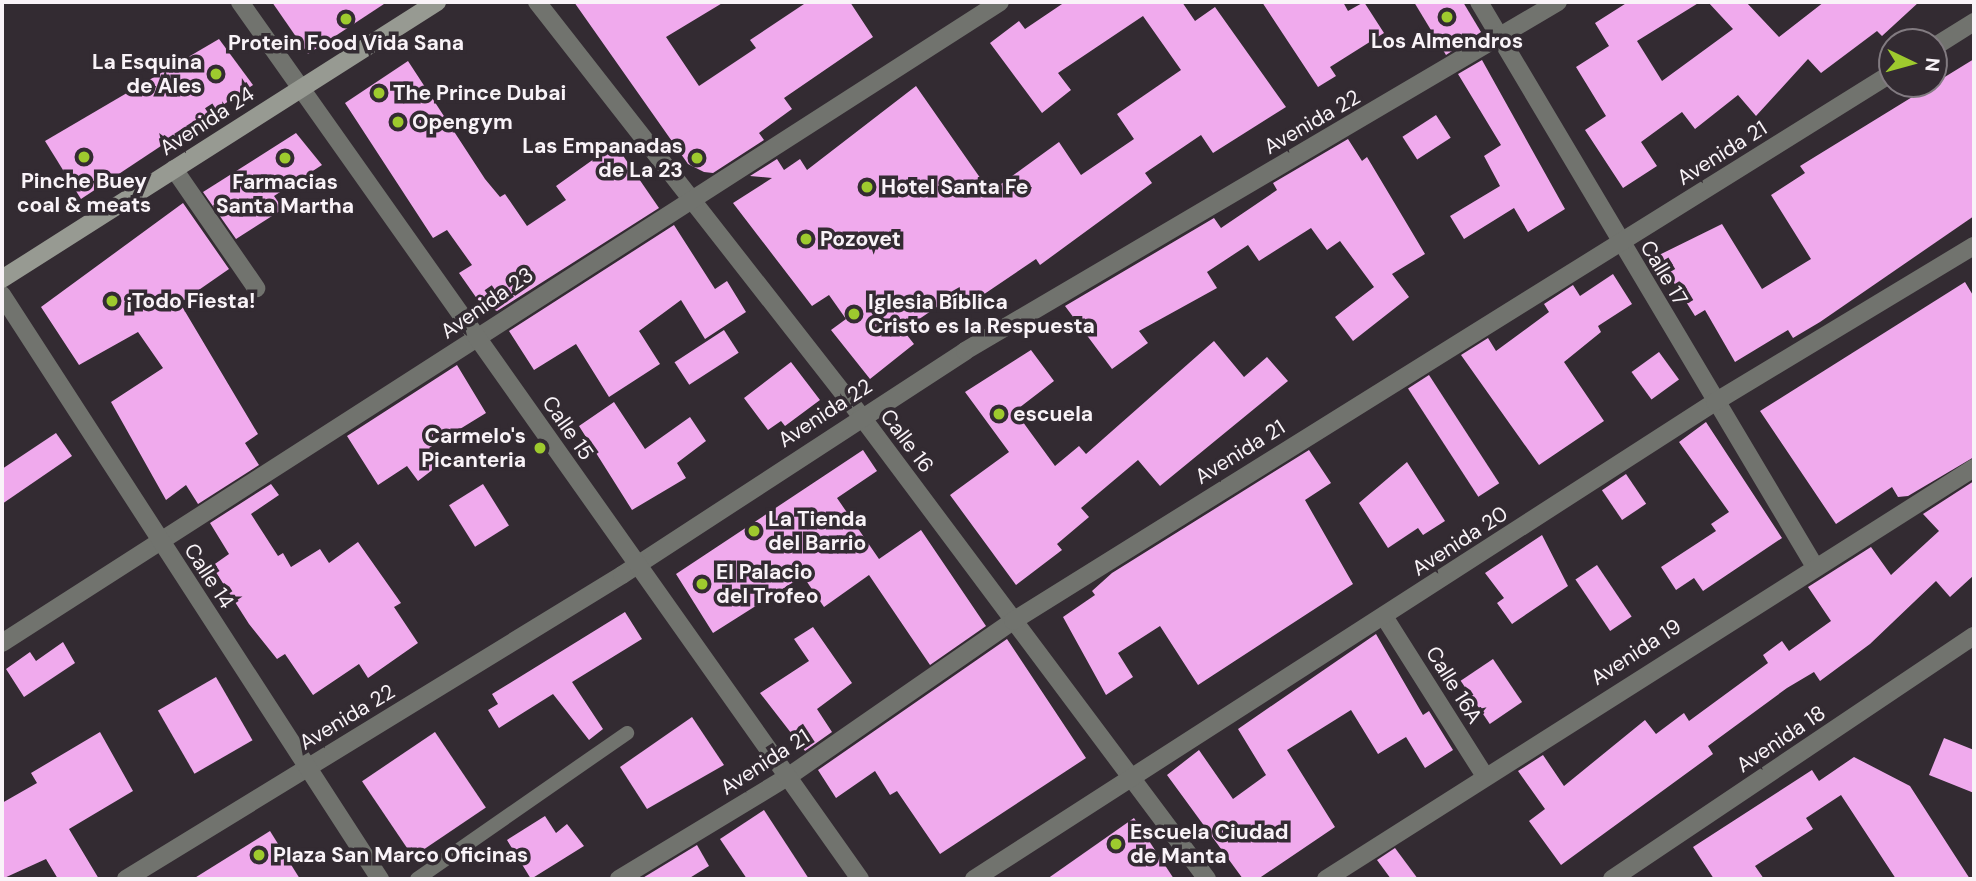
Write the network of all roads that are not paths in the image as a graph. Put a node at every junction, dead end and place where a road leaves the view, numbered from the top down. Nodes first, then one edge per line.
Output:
1 (240, 2) edge
2 (437, 2) edge
3 (537, 2) edge
4 (1000, 2) edge
5 (1479, 2) edge
6 (1558, 2) edge
7 (1974, 22) edge
8 (1500, 37) junction
9 (1948, 38) edge
10 (1878, 82) edge
11 (301, 89) junction
12 (174, 169) junction
13 (692, 199) junction
14 (1619, 243) junction
15 (1974, 246) edge
16 (2, 279) edge
17 (256, 288) dead end
18 (2, 295) edge
19 (475, 334) junction
20 (1715, 402) junction
21 (861, 416) junction
22 (1974, 468) edge
23 (159, 541) junction
24 (634, 565) junction
25 (1814, 565) junction
26 (1385, 618) junction
27 (1013, 621) junction
28 (1974, 636) edge
29 (2, 643) edge
30 (627, 733) dead end
31 (306, 768) junction
32 (789, 776) junction
33 (1133, 776) junction
34 (1485, 776) junction
35 (127, 879) edge
36 (380, 879) edge
37 (417, 879) edge
38 (619, 879) edge
39 (860, 879) edge
40 (974, 879) edge
41 (1207, 879) edge
42 (1326, 879) edge
43 (1612, 879) edge

1 - 11 street, Calle 15
2 - 11 main road, Avenida 24
3 - 13 street, Calle 16
4 - 13 street, Avenida 23
5 - 8 street, Calle 17
6 - 8 street, Avenida 22
7 - 9 street
8 - 14 street, Calle 17
8 - 21 street, Avenida 22
10 - 14 street, Avenida 21
11 - 12 main road, Avenida 24
11 - 19 street, Calle 15
12 - 16 main road, Avenida 24
12 - 17 street
13 - 19 street, Avenida 23
13 - 21 street, Calle 16
14 - 20 street, Calle 17
14 - 27 street, Avenida 21
15 - 20 street, Avenida 20
18 - 23 street, Calle 14
19 - 23 street, Avenida 23
19 - 24 street, Calle 15
20 - 25 street, Calle 17
20 - 26 street, Avenida 20
21 - 24 street, Avenida 22
21 - 27 street, Calle 16
22 - 25 street, Avenida 19
23 - 29 street, Avenida 23
23 - 31 street, Calle 14
24 - 31 street, Avenida 22
24 - 32 street, Calle 15
25 - 34 street, Avenida 19
26 - 33 street, Avenida 20
26 - 34 street, Calle 16A
27 - 32 street, Avenida 21
27 - 33 street, Calle 16
28 - 43 street, Avenida 18
30 - 37 lane
31 - 35 street, Avenida 22
31 - 36 street, Calle 14
32 - 38 street, Avenida 21
32 - 39 street, Calle 15
33 - 40 street, Avenida 20
33 - 41 street, Calle 16
34 - 42 street, Avenida 19

